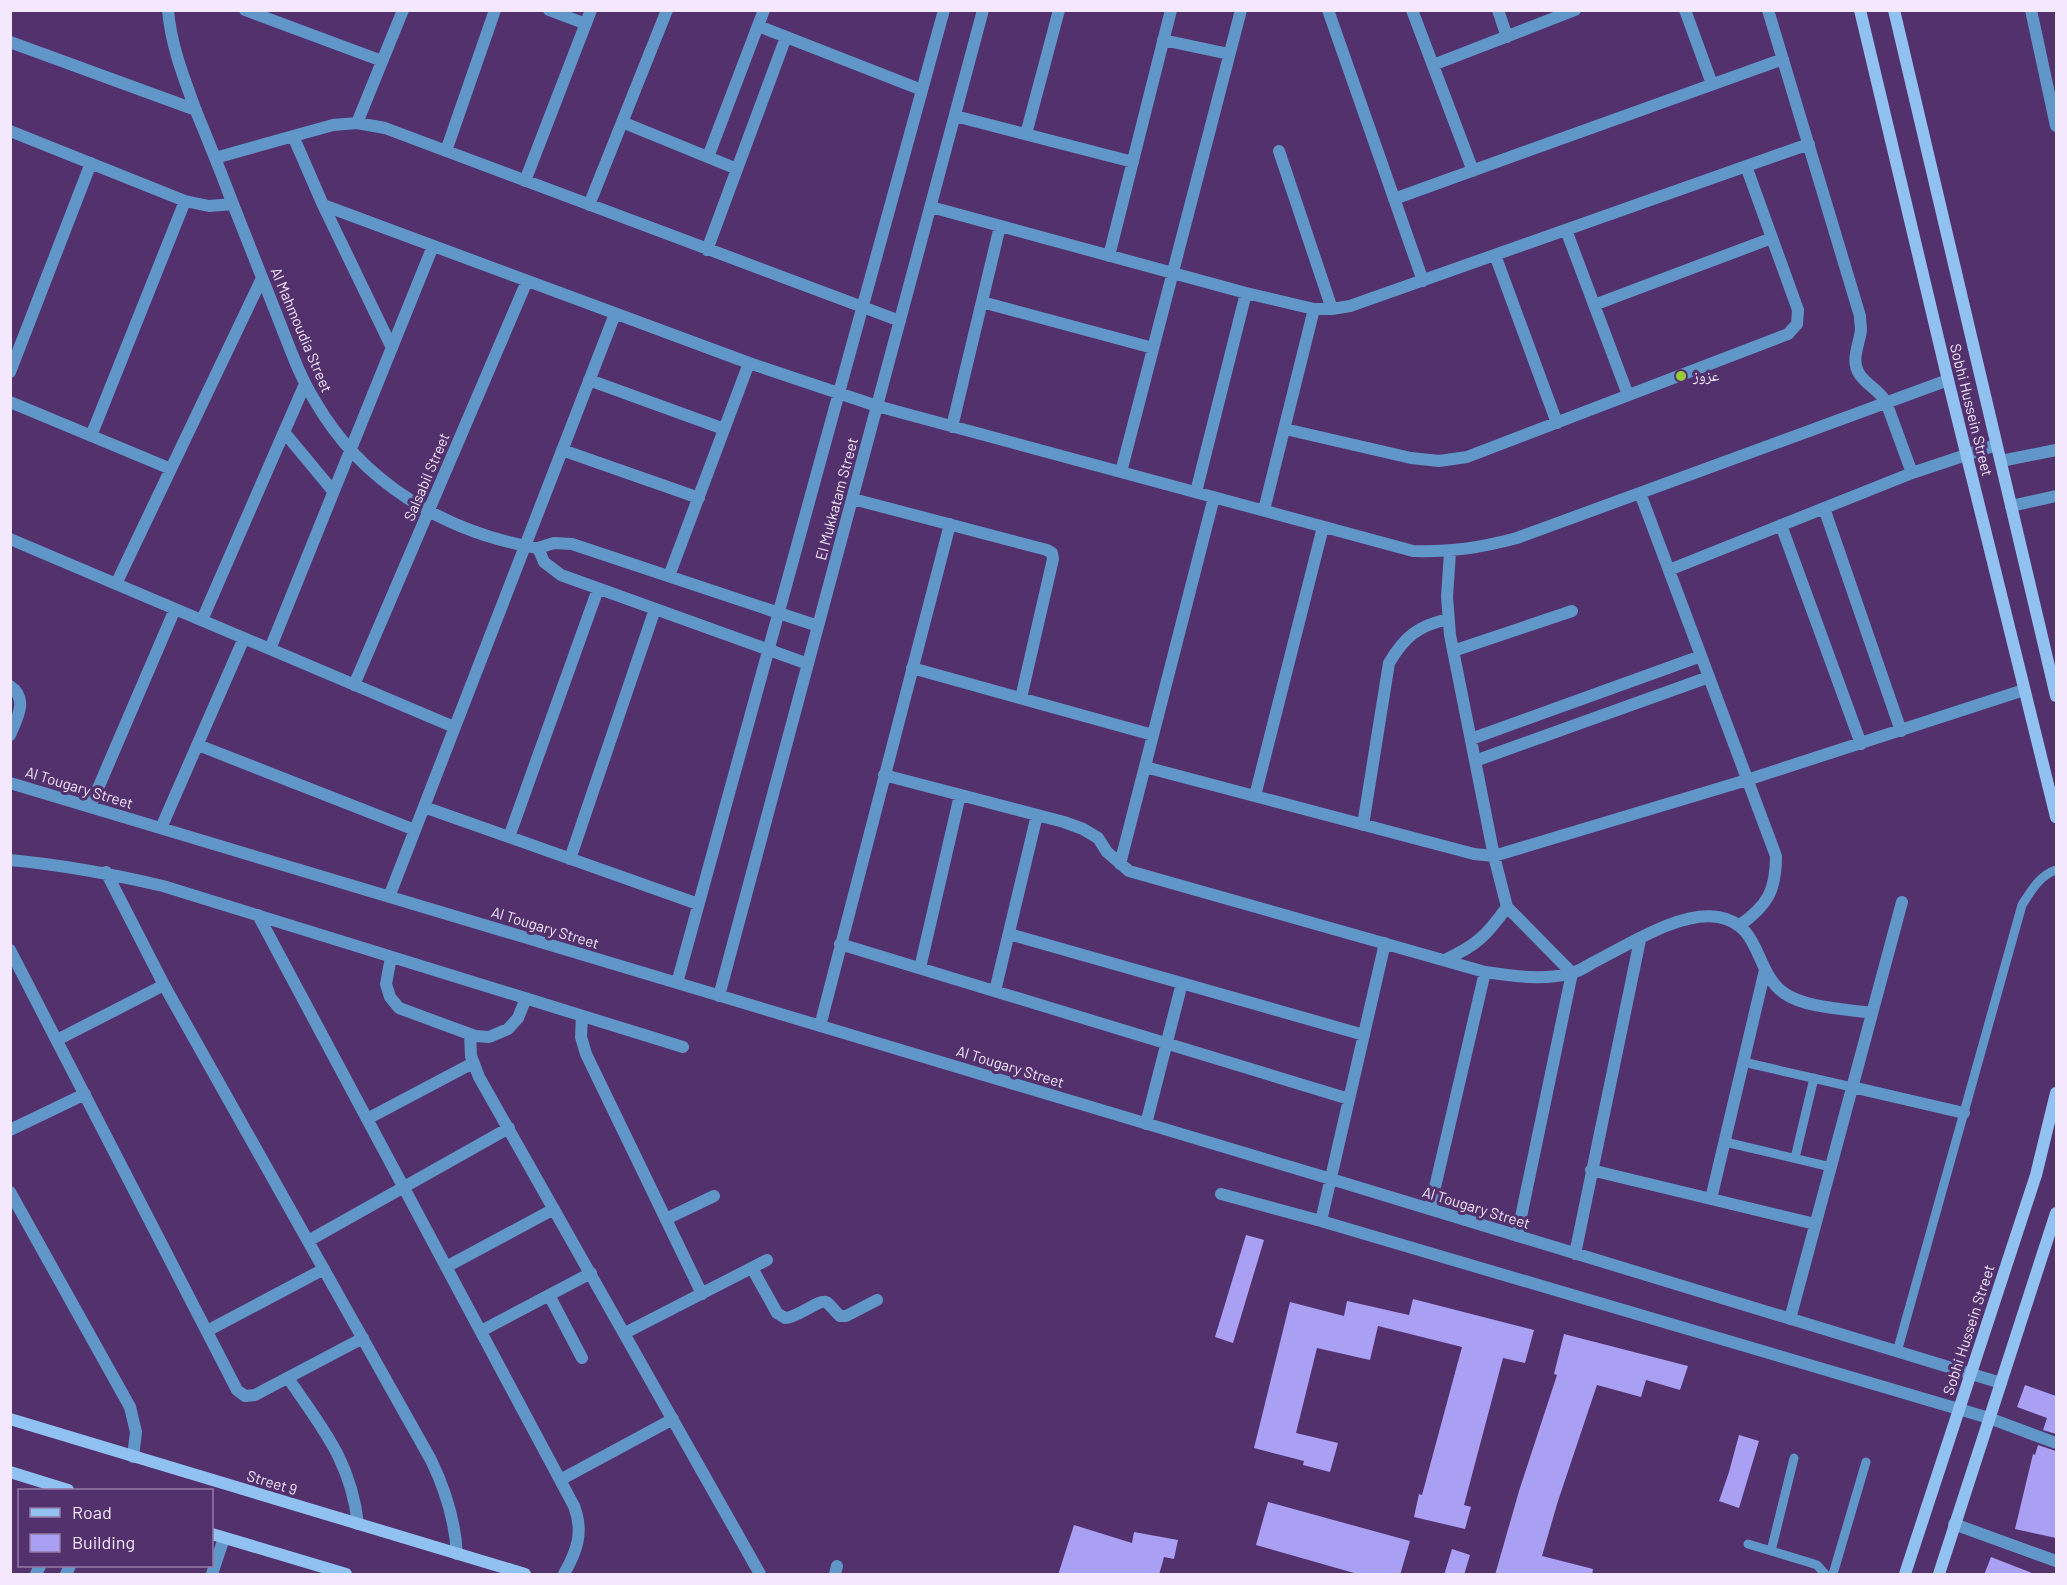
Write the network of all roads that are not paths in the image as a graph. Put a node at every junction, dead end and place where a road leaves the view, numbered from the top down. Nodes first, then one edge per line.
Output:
1 (168, 10) edge
2 (246, 10) edge
3 (403, 10) edge
4 (495, 10) edge
5 (549, 10) edge
6 (591, 10) edge
7 (667, 10) edge
8 (764, 10) edge
9 (944, 10) edge
10 (983, 10) edge
11 (1059, 10) edge
12 (1171, 10) edge
13 (1241, 10) edge
14 (1328, 10) edge
15 (1412, 10) edge
16 (1497, 10) edge
17 (1575, 10) edge
18 (1685, 10) edge
19 (1768, 10) edge
20 (1860, 10) edge
21 (1893, 10) edge
22 (2031, 10) edge
23 (586, 24) junction
24 (758, 26) junction
25 (786, 37) junction
26 (1507, 37) junction
27 (1164, 40) junction
28 (10, 42) edge
29 (1229, 54) junction
30 (1783, 59) junction
31 (382, 61) junction
32 (1433, 65) junction
33 (1712, 84) junction
34 (922, 90) junction
35 (196, 110) junction
36 (955, 116) junction
37 (622, 122) junction
38 (357, 123) junction
39 (2056, 126) edge
40 (10, 131) edge
41 (1026, 134) junction
42 (293, 136) junction
43 (1809, 144) junction
44 (446, 151) junction
45 (1279, 151) dead end
46 (708, 157) junction
47 (215, 158) junction
48 (1133, 162) junction
49 (91, 163) junction
50 (1746, 166) junction
51 (737, 169) junction
52 (1473, 171) junction
53 (525, 181) junction
54 (1394, 200) junction
55 (185, 201) junction
56 (233, 204) junction
57 (323, 205) junction
58 (589, 205) junction
59 (931, 207) junction
60 (1000, 226) junction
61 (1566, 230) junction
62 (1772, 238) junction
63 (433, 246) junction
64 (707, 250) junction
65 (1495, 255) junction
66 (1109, 256) junction
67 (1172, 273) junction
68 (262, 278) junction
69 (527, 281) junction
70 (1423, 281) junction
71 (1246, 293) junction
72 (982, 302) junction
73 (1594, 305) junction
74 (863, 307) junction
75 (1314, 309) junction
76 (1332, 309) junction
77 (615, 314) junction
78 (900, 321) junction
79 (392, 348) junction
80 (1153, 348) junction
81 (748, 363) junction
82 (10, 372) edge
83 (589, 380) junction
84 (1948, 380) junction
85 (305, 384) junction
86 (839, 393) junction
87 (1628, 395) junction
88 (10, 402) edge
89 (1886, 402) junction
90 (877, 406) junction
91 (1557, 423) junction
92 (952, 427) junction
93 (724, 429) junction
94 (1285, 429) junction
95 (284, 432) junction
96 (91, 436) junction
97 (1996, 445) junction
98 (350, 449) junction
99 (561, 450) junction
100 (2056, 450) edge
101 (1966, 454) junction
102 (2001, 461) junction
103 (171, 469) junction
104 (1121, 472) junction
105 (1912, 473) junction
106 (333, 491) junction
107 (1196, 492) junction
108 (1640, 493) junction
109 (2056, 496) edge
110 (1214, 497) junction
111 (699, 498) junction
112 (853, 499) junction
113 (2011, 506) junction
114 (1824, 508) junction
115 (1264, 510) junction
116 (428, 512) junction
117 (950, 524) junction
118 (1781, 525) junction
119 (1323, 526) junction
120 (10, 539) edge
121 (525, 546) junction
122 (538, 548) junction
123 (1450, 552) junction
124 (1669, 570) junction
125 (669, 576) junction
126 (116, 584) junction
127 (598, 589) junction
128 (175, 609) junction
129 (655, 609) junction
130 (1572, 611) dead end
131 (778, 613) junction
132 (1448, 619) junction
133 (202, 620) junction
134 (818, 626) junction
135 (244, 638) junction
136 (270, 649) junction
137 (768, 650) junction
138 (1454, 651) junction
139 (1701, 656) junction
140 (808, 664) junction
141 (912, 668) junction
142 (1709, 677) junction
143 (354, 685) junction
144 (10, 687) edge
145 (2024, 690) junction
146 (2056, 696) edge
147 (1021, 698) junction
148 (454, 727) junction
149 (1900, 732) junction
150 (10, 735) edge
151 (1153, 735) junction
152 (1471, 739) junction
153 (1861, 744) junction
154 (198, 745) junction
155 (1475, 761) junction
156 (1145, 767) junction
157 (884, 775) junction
158 (1747, 780) junction
159 (10, 783) edge
160 (960, 795) junction
161 (1255, 796) junction
162 (90, 807) junction
163 (424, 807) junction
164 (1037, 815) junction
165 (2056, 817) edge
166 (1363, 825) junction
167 (161, 828) junction
168 (415, 830) junction
169 (509, 837) junction
170 (1494, 856) junction
171 (570, 859) junction
172 (10, 860) edge
173 (1120, 864) junction
174 (2056, 870) edge
175 (106, 872) junction
176 (389, 897) junction
177 (1902, 902) dead end
178 (698, 904) junction
179 (1507, 907) junction
180 (258, 915) junction
181 (1740, 925) junction
182 (1009, 934) junction
183 (1640, 940) junction
184 (1386, 943) junction
185 (840, 944) junction
186 (10, 950) edge
187 (391, 957) junction
188 (1445, 960) junction
189 (920, 968) junction
190 (1765, 970) junction
191 (1485, 972) junction
192 (1572, 973) junction
193 (677, 983) junction
194 (1182, 983) junction
195 (164, 985) junction
196 (995, 991) junction
197 (720, 996) junction
198 (526, 998) junction
199 (1872, 1013) junction
200 (582, 1016) junction
201 (820, 1026) junction
202 (470, 1034) junction
203 (1364, 1035) junction
204 (57, 1040) junction
205 (1166, 1043) junction
206 (683, 1047) dead end
207 (1743, 1062) junction
208 (473, 1063) junction
209 (1814, 1078) junction
210 (1852, 1088) junction
211 (2056, 1093) edge
212 (85, 1094) junction
213 (1349, 1099) junction
214 (1964, 1113) junction
215 (367, 1119) junction
216 (1146, 1124) junction
217 (509, 1128) junction
218 (10, 1130) edge
219 (1725, 1142) junction
220 (1795, 1158) junction
221 (1831, 1167) junction
222 (1591, 1170) junction
223 (1331, 1179) junction
224 (404, 1188) junction
225 (10, 1192) edge
226 (1221, 1194) dead end
227 (714, 1196) dead end
228 (1711, 1199) junction
229 (554, 1209) junction
230 (1430, 1209) junction
231 (2056, 1213) edge
232 (16, 1214) edge
233 (666, 1219) junction
234 (1321, 1221) junction
235 (1815, 1224) junction
236 (1517, 1236) junction
237 (308, 1241) junction
238 (1575, 1254) junction
239 (767, 1260) dead end
240 (446, 1267) junction
241 (752, 1268) junction
242 (324, 1269) junction
243 (591, 1273) junction
244 (702, 1294) junction
245 (549, 1295) junction
246 (878, 1300) dead end
247 (1790, 1319) junction
248 (207, 1331) junction
249 (481, 1331) junction
250 (625, 1333) junction
251 (363, 1338) junction
252 (1898, 1352) junction
253 (582, 1358) dead end
254 (1970, 1374) junction
255 (288, 1378) junction
256 (2001, 1383) junction
257 (1959, 1409) junction
258 (1989, 1418) junction
259 (10, 1419) edge
260 (673, 1419) junction
261 (2056, 1443) edge
262 (133, 1456) junction
263 (1794, 1458) dead end
264 (1866, 1462) dead end
265 (10, 1472) edge
266 (560, 1480) junction
267 (62, 1489) edge
268 (358, 1524) junction
269 (1954, 1524) junction
270 (218, 1536) edge
271 (1748, 1544) dead end
272 (1771, 1551) junction
273 (457, 1554) junction
274 (2056, 1560) edge
275 (316, 1570) edge
276 (212, 1575) edge
277 (346, 1575) edge
278 (525, 1575) edge
279 (564, 1575) edge
280 (760, 1575) edge
281 (1825, 1575) edge
282 (1833, 1575) edge
283 (1905, 1575) edge
284 (1939, 1575) edge

1 - 35 street, Al Mahmoudia Street
2 - 31 street
3 - 31 street
4 - 44 street
5 - 23 street
6 - 23 street
7 - 37 street
8 - 24 street
9 - 34 street, El Mukkatam Street
10 - 36 street, El Mukkatam Street
11 - 41 street
12 - 27 street
13 - 29 street
14 - 54 street
15 - 32 street
16 - 26 street
17 - 26 street
18 - 33 street
19 - 30 street
20 - 84 street, Sobhi Hussein Street
21 - 97 street, Sobhi Hussein Street
22 - 39 street
23 - 53 street
24 - 25 street
24 - 46 street
25 - 34 street
25 - 51 street
26 - 32 street
27 - 29 street
27 - 48 street
28 - 35 street
29 - 67 street
30 - 33 street
30 - 43 street
31 - 38 street
32 - 52 street
33 - 52 street
34 - 74 street, El Mukkatam Street
35 - 47 street, Al Mahmoudia Street
36 - 41 street
36 - 59 street, El Mukkatam Street
37 - 46 street
37 - 58 street
38 - 42 street
38 - 44 street
40 - 49 street
41 - 48 street
42 - 47 street
42 - 57 street
43 - 50 street
43 - 89 street
44 - 53 street
45 - 76 street
46 - 51 street
47 - 56 street, Al Mahmoudia Street
48 - 66 street
49 - 55 street
49 - 82 street
50 - 61 street
50 - 62 street
51 - 64 street
52 - 54 street
53 - 58 street
54 - 70 street
55 - 56 street
55 - 96 street
56 - 68 street, Al Mahmoudia Street
57 - 63 street
57 - 79 street
58 - 64 street
59 - 60 street
59 - 78 street, El Mukkatam Street
60 - 66 street
60 - 72 street
61 - 65 street
61 - 73 street
62 - 73 street
62 - 87 street
63 - 69 street
63 - 79 street
64 - 74 street
65 - 70 street
65 - 91 street
66 - 67 street
67 - 71 street
67 - 80 street
68 - 85 street, Al Mahmoudia Street
68 - 103 street
69 - 77 street
69 - 116 street, Salsabil Street
70 - 76 street
71 - 75 street
71 - 107 street
72 - 80 street
72 - 92 street
73 - 87 street
74 - 78 street
74 - 86 street, El Mukkatam Street
75 - 76 street
75 - 94 street
77 - 81 street
77 - 83 street
78 - 90 street, El Mukkatam Street
79 - 98 street
80 - 104 street
81 - 86 street
81 - 93 street
83 - 93 street
83 - 99 street
84 - 89 street
84 - 101 street, Sobhi Hussein Street
85 - 95 street
85 - 98 street, Al Mahmoudia Street
86 - 90 street
86 - 131 street, El Mukkatam Street
87 - 91 street
88 - 96 street
89 - 105 street
89 - 108 street
90 - 92 street
90 - 112 street, El Mukkatam Street
91 - 94 street
92 - 104 street
93 - 111 street
94 - 115 street
95 - 106 street
95 - 133 street
96 - 103 street
97 - 101 street
97 - 102 street, Sobhi Hussein Street
98 - 106 street
98 - 116 street, Al Mahmoudia Street
99 - 111 street
99 - 121 street
100 - 102 street
101 - 105 street
101 - 145 street, Sobhi Hussein Street
102 - 113 street, Sobhi Hussein Street
103 - 126 street
104 - 107 street
105 - 114 street
106 - 136 street
107 - 110 street
108 - 123 street
108 - 124 street
109 - 113 street
110 - 115 street
110 - 151 street
111 - 125 street
112 - 117 street
112 - 134 street, El Mukkatam Street
113 - 146 street, Sobhi Hussein Street
114 - 118 street
114 - 149 street
115 - 119 street
116 - 121 street, Al Mahmoudia Street
116 - 143 street, Salsabil Street
117 - 141 street
117 - 147 street
118 - 124 street
118 - 153 street
119 - 123 street
119 - 161 street
120 - 126 street
121 - 122 street, Al Mahmoudia Street
121 - 148 street
122 - 125 street, Al Mahmoudia Street
122 - 127 street
123 - 132 street
124 - 139 street
125 - 131 street, Al Mahmoudia Street
126 - 128 street
127 - 129 street
127 - 169 street
128 - 133 street
128 - 162 street
129 - 137 street
129 - 171 street
130 - 138 street
131 - 134 street, Al Mahmoudia Street
131 - 137 street, El Mukkatam Street
132 - 138 street
132 - 166 street
133 - 135 street
134 - 140 street, El Mukkatam Street
135 - 136 street
135 - 154 street
136 - 143 street
137 - 140 street
137 - 178 street, El Mukkatam Street
138 - 152 street
139 - 142 street
139 - 152 street
140 - 197 street, El Mukkatam Street
141 - 147 street
141 - 157 street
142 - 155 street
142 - 158 street
143 - 148 street
144 - 150 street
145 - 149 street
145 - 165 street, Sobhi Hussein Street
147 - 151 street
148 - 163 street
149 - 153 street
151 - 156 street
152 - 155 street
153 - 158 street
154 - 167 street
154 - 168 street
155 - 170 street
156 - 161 street
156 - 173 street
157 - 160 street
157 - 185 street
158 - 170 street
158 - 181 street
159 - 162 street, Al Tougary Street
160 - 164 street
160 - 189 street
161 - 166 street
162 - 167 street, Al Tougary Street
163 - 168 street
163 - 169 street
164 - 173 street
164 - 182 street
166 - 170 street
167 - 176 street, Al Tougary Street
168 - 176 street
169 - 171 street
170 - 179 street
171 - 178 street
172 - 175 street
173 - 184 street
174 - 214 lane
175 - 180 street
175 - 195 street
176 - 193 street, Al Tougary Street
177 - 199 street
178 - 193 street, El Mukkatam Street
179 - 188 street
179 - 192 street
180 - 187 street
180 - 215 street
181 - 183 street
181 - 190 street
182 - 194 street
182 - 196 street
183 - 192 street
183 - 222 street
184 - 188 street
184 - 203 street
185 - 189 street
185 - 201 street
186 - 204 street
187 - 198 street
187 - 202 street
188 - 191 street
189 - 196 street
190 - 199 street
190 - 207 street
191 - 192 street
191 - 230 street
192 - 236 street
193 - 197 street, Al Tougary Street
194 - 203 street
194 - 205 street
195 - 204 street
195 - 237 street
196 - 205 street
197 - 201 street, Al Tougary Street
198 - 200 street
198 - 202 street
199 - 210 street
200 - 206 street
200 - 233 street
201 - 216 street, Al Tougary Street
202 - 208 street
203 - 213 street
204 - 212 street
205 - 213 street
205 - 216 street
207 - 209 lane
207 - 219 street
208 - 215 street
208 - 217 street
209 - 210 lane
209 - 220 lane
210 - 214 street
210 - 221 street
211 - 254 street, Sobhi Hussein Street
212 - 218 street
212 - 248 street
213 - 223 street
214 - 252 lane
215 - 224 street
216 - 223 street, Al Tougary Street
217 - 224 street
217 - 229 street
219 - 220 lane
219 - 228 street
220 - 221 lane
221 - 235 street
222 - 228 street
222 - 238 street
223 - 230 street, Al Tougary Street
223 - 234 street
224 - 237 street
224 - 240 street
225 - 232 street
226 - 234 street
227 - 233 street
228 - 235 street
229 - 240 street
229 - 243 street
230 - 236 street, Al Tougary Street
231 - 256 street
232 - 262 street
233 - 244 street
234 - 257 street
235 - 247 street
236 - 238 street, Al Tougary Street
237 - 242 street
238 - 247 street, Al Tougary Street
239 - 241 street
240 - 249 street
241 - 244 street
241 - 246 street
242 - 248 street
242 - 251 street
243 - 245 street
243 - 250 street
244 - 250 street
245 - 249 street
245 - 253 street
247 - 252 street, Al Tougary Street
248 - 255 street
249 - 266 street
250 - 260 street
251 - 255 street
251 - 273 street
252 - 254 street, Al Tougary Street
254 - 256 street, Al Tougary Street
254 - 257 street, Sobhi Hussein Street
255 - 268 street
256 - 258 street
257 - 258 street
257 - 283 street, Sobhi Hussein Street
258 - 261 street
258 - 269 street
259 - 262 street, Street 9
260 - 266 street
260 - 280 street
262 - 268 street, Street 9
263 - 272 lane
264 - 282 lane
265 - 267 street
266 - 279 street
268 - 273 street, Street 9
269 - 274 street
269 - 284 street
270 - 275 street
270 - 276 street
271 - 272 lane
272 - 281 lane
273 - 278 street, Street 9
275 - 277 street

